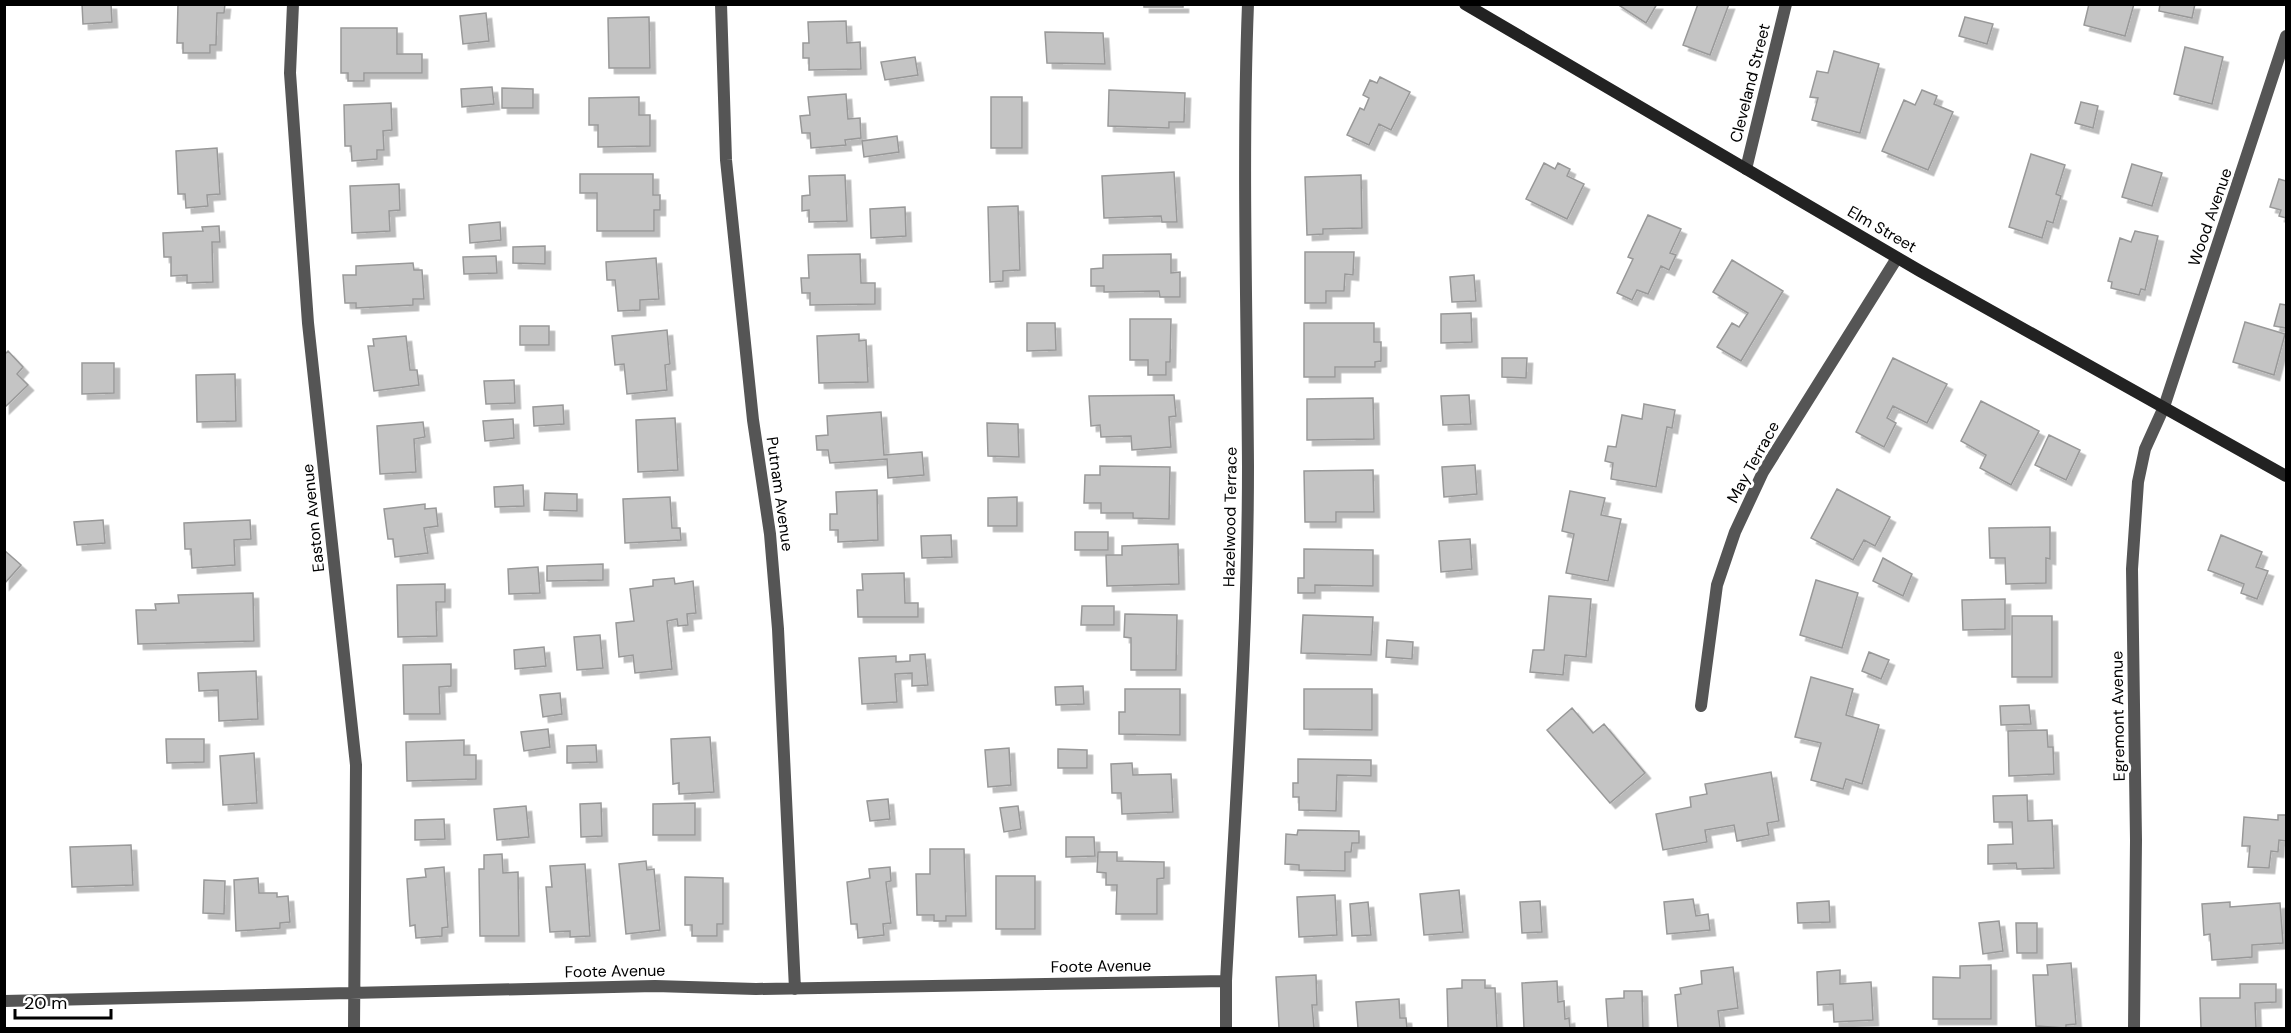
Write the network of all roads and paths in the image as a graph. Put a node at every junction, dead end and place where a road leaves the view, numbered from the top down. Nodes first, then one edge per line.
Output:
1 (293, 4) edge
2 (721, 4) edge
3 (1248, 4) edge
4 (1464, 4) edge
5 (1786, 4) edge
6 (2286, 36) edge
7 (1746, 169) junction
8 (1897, 258) junction
9 (2164, 407) junction
10 (2286, 476) edge
11 (1701, 706) dead end
12 (1226, 981) junction
13 (795, 989) junction
14 (354, 991) junction
15 (4, 1001) edge
16 (354, 1029) edge
17 (1226, 1029) edge
18 (2134, 1029) edge

1 - 14 street, Easton Avenue
2 - 13 street, Putnam Avenue
3 - 12 street, Hazelwood Terrace
4 - 7 street, Elm Street
5 - 7 street, Cleveland Street
6 - 9 street, Wood Avenue
7 - 8 street, Elm Street
8 - 9 street, Elm Street
8 - 11 street, May Terrace
9 - 10 street, Elm Street
9 - 18 street, Egremont Avenue
12 - 13 street, Foote Avenue
12 - 17 street, Hazelwood Terrace
13 - 14 street, Foote Avenue
14 - 15 street, Foote Avenue
14 - 16 street, Easton Avenue

